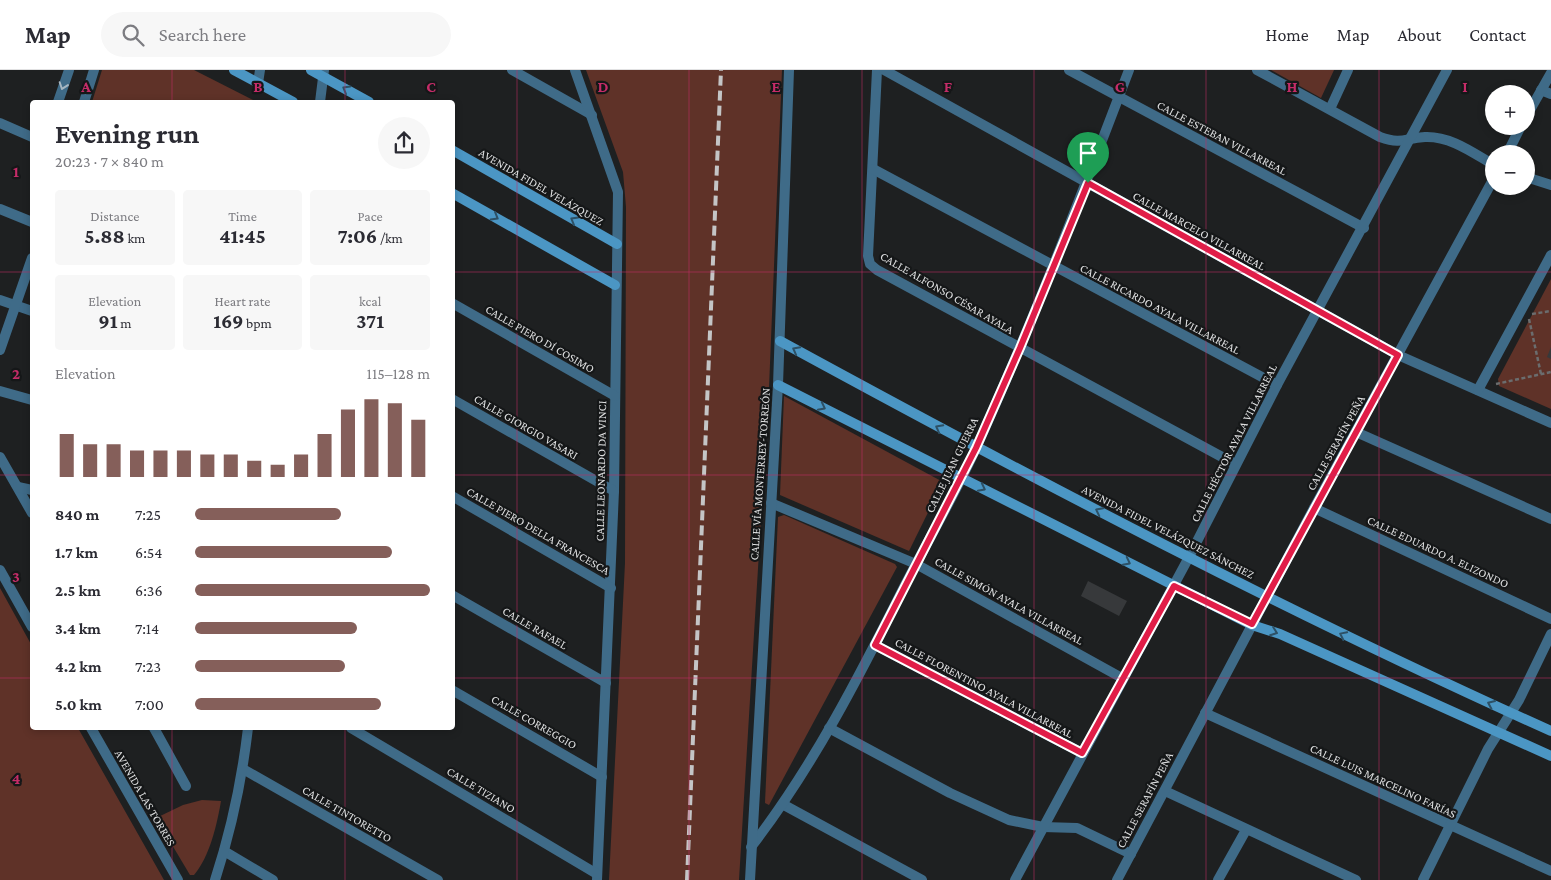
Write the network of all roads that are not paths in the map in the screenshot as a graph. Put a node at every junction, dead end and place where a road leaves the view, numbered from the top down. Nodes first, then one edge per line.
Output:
1 (69, 70) edge
2 (94, 70) edge
3 (260, 70) edge
4 (311, 70) edge
5 (512, 70) edge
6 (576, 70) edge
7 (789, 70) edge
8 (877, 70) edge
9 (884, 70) edge
10 (1069, 70) edge
11 (1129, 70) edge
12 (1257, 70) edge
13 (1348, 70) edge
14 (1447, 70) edge
15 (237, 71) edge
16 (324, 73) edge
17 (1551, 73) edge
18 (258, 83) junction
19 (1546, 92) edge
20 (1119, 98) junction
21 (59, 100) edge
22 (85, 100) edge
23 (289, 100) edge
24 (320, 100) edge
25 (366, 100) edge
26 (1535, 106) edge
27 (1330, 110) junction
28 (592, 115) junction
29 (0, 123) edge
30 (30, 136) edge
31 (1410, 141) junction
32 (455, 152) edge
33 (1485, 159) edge
34 (873, 169) junction
35 (1535, 180) edge
36 (1088, 183) junction
37 (1551, 185) edge
38 (455, 195) edge
39 (1485, 195) edge
40 (0, 209) edge
41 (30, 221) edge
42 (1364, 228) junction
43 (616, 244) junction
44 (1551, 255) edge
45 (30, 264) edge
46 (1053, 266) junction
47 (616, 285) junction
48 (0, 300) edge
49 (455, 305) edge
50 (16, 306) junction
51 (30, 310) edge
52 (1318, 311) junction
53 (780, 341) junction
54 (1020, 348) junction
55 (0, 350) edge
56 (1398, 355) junction
57 (1277, 384) junction
58 (778, 385) junction
59 (1478, 390) junction
60 (0, 391) edge
61 (615, 396) junction
62 (30, 399) edge
63 (455, 401) edge
64 (1551, 423) edge
65 (1356, 432) junction
66 (976, 448) junction
67 (0, 457) edge
68 (1235, 464) junction
69 (962, 477) junction
70 (18, 487) junction
71 (30, 490) edge
72 (614, 491) junction
73 (455, 498) edge
74 (771, 503) junction
75 (30, 508) edge
76 (1314, 508) junction
77 (1551, 519) edge
78 (1189, 558) junction
79 (916, 564) junction
80 (0, 570) edge
81 (1174, 586) junction
82 (611, 588) junction
83 (1267, 596) junction
84 (455, 597) edge
85 (1551, 619) edge
86 (30, 623) edge
87 (1252, 624) junction
88 (1551, 634) edge
89 (875, 645) junction
90 (1122, 678) junction
91 (606, 684) junction
92 (455, 692) edge
93 (1205, 713) junction
94 (1511, 713) junction
95 (829, 728) junction
96 (91, 730) edge
97 (155, 730) edge
98 (248, 730) edge
99 (354, 730) edge
100 (1551, 731) edge
101 (1499, 732) junction
102 (1082, 753) junction
103 (1551, 756) edge
104 (243, 769) junction
105 (602, 777) junction
106 (186, 786) dead end
107 (1164, 791) junction
108 (784, 805) junction
109 (1449, 825) junction
110 (1043, 827) junction
111 (1246, 830) junction
112 (751, 847) junction
113 (224, 851) junction
114 (1131, 854) junction
115 (1551, 871) edge
116 (597, 877) edge
117 (178, 880) edge
118 (215, 880) edge
119 (273, 880) edge
120 (438, 880) edge
121 (750, 880) edge
122 (922, 880) edge
123 (1015, 880) edge
124 (1117, 880) edge
125 (1218, 880) edge
126 (1356, 880) edge
127 (1423, 880) edge

1 -> 21 street
2 - 22 street
3 - 18 street
4 - 16 street
5 - 28 street
6 - 28 street, CALLE LEONARDO DA VINCI
7 - 53 street, CALLE VÍA MONTERREY-TORREÓN
8 - 34 street, CALLE ALFONSO CÉSAR AYALA
9 - 36 street, CALLE MARCELO VILLARREAL
10 - 20 street, CALLE ESTEBAN VILLARREAL
11 - 20 street, CALLE JUAN GUERRA
12 - 27 street
13 - 27 street
14 - 31 street, CALLE HÉCTOR AYALA VILLARREAL
15 - 18 street
16 - 24 street
25 -> 16 street
17 - 19 street
18 - 23 street
19 - 26 street
20 - 36 street, CALLE JUAN GUERRA
20 - 42 street, CALLE ESTEBAN VILLARREAL
27 - 31 street
28 - 43 street, CALLE LEONARDO DA VINCI
29 - 30 street
31 - 33 street
31 - 42 street, CALLE HÉCTOR AYALA VILLARREAL
43 -> 32 street, AVENIDA FIDEL VELÁZQUEZ
34 - 46 street, CALLE RICARDO AYALA VILLARREAL
34 - 54 street, CALLE ALFONSO CÉSAR AYALA
35 - 37 street
36 - 46 street, CALLE JUAN GUERRA
36 - 52 street, CALLE MARCELO VILLARREAL
38 -> 47 street
39 - 56 street, CALLE SERAFÍN PEÑA
40 - 41 street
42 - 52 street, CALLE HÉCTOR AYALA VILLARREAL
43 - 47 street, CALLE LEONARDO DA VINCI
44 - 59 street
45 - 50 street
46 - 54 street, CALLE JUAN GUERRA
46 - 57 street, CALLE RICARDO AYALA VILLARREAL
47 - 61 street, CALLE LEONARDO DA VINCI
48 - 50 street
49 - 61 street, CALLE PIERO DÍ COSIMO
50 - 51 street
50 - 55 street
52 - 56 street, CALLE MARCELO VILLARREAL
52 - 57 street, CALLE HÉCTOR AYALA VILLARREAL
53 - 58 street, CALLE VÍA MONTERREY-TORREÓN
66 -> 53 street, AVENIDA FIDEL VELÁZQUEZ SÁNCHEZ
54 - 66 street, CALLE JUAN GUERRA
54 - 68 street, CALLE ALFONSO CÉSAR AYALA
56 - 59 street, CALLE MARCELO VILLARREAL
56 - 65 street, CALLE SERAFÍN PEÑA
57 - 68 street, CALLE HÉCTOR AYALA VILLARREAL
58 -> 69 street
58 - 74 street, CALLE VÍA MONTERREY-TORREÓN
59 - 64 street, CALLE MARCELO VILLARREAL
60 - 62 street
61 - 72 street, CALLE LEONARDO DA VINCI
63 - 72 street, CALLE GIORGIO VASARI
65 - 76 street, CALLE SERAFÍN PEÑA
65 - 77 street
66 - 69 street, CALLE JUAN GUERRA
78 -> 66 street, AVENIDA FIDEL VELÁZQUEZ SÁNCHEZ
67 - 70 street
68 - 78 street, CALLE HÉCTOR AYALA VILLARREAL
69 - 79 street, CALLE JUAN GUERRA
69 -> 81 street
70 - 71 street
70 - 75 street
72 - 82 street, CALLE LEONARDO DA VINCI
73 - 82 street, CALLE PIERO DELLA FRANCESCA
74 - 79 street, CALLE SIMÓN AYALA VILLARREAL
74 - 112 street, CALLE VÍA MONTERREY-TORREÓN
76 - 83 street, CALLE SERAFÍN PEÑA
76 - 85 street, CALLE EDUARDO A. ELIZONDO
78 - 81 street, CALLE HÉCTOR AYALA VILLARREAL
78 - 83 street, AVENIDA FIDEL VELÁZQUEZ SÁNCHEZ
79 - 89 street, CALLE JUAN GUERRA
79 - 90 street, CALLE SIMÓN AYALA VILLARREAL
80 - 86 street
81 - 87 street
81 - 90 street, CALLE HÉCTOR AYALA VILLARREAL
82 - 91 street, CALLE LEONARDO DA VINCI
83 - 87 street, CALLE SERAFÍN PEÑA
94 -> 83 street, AVENIDA FIDEL VELÁZQUEZ SÁNCHEZ
84 - 91 street, CALLE RAFAEL
87 - 93 street, CALLE SERAFÍN PEÑA
87 -> 101 street
88 - 94 street
89 - 95 street, CALLE JUAN GUERRA
89 - 102 street, CALLE FLORENTINO AYALA VILLARREAL
90 - 102 street, CALLE HÉCTOR AYALA VILLARREAL
91 - 105 street, CALLE LEONARDO DA VINCI
92 - 105 street, CALLE CORREGGIO
93 - 107 street, CALLE SERAFÍN PEÑA
93 - 109 street, CALLE LUIS MARCELINO FARÍAS
94 - 100 street, AVENIDA FIDEL VELÁZQUEZ SÁNCHEZ
94 - 101 street
95 - 108 street, CALLE JUAN GUERRA
95 - 110 street
96 - 117 street, AVENIDA LAS TORRES
97 - 106 street
98 - 104 street
99 - 116 street, CALLE TIZIANO
101 - 103 street
101 - 109 street
102 - 110 street, CALLE HÉCTOR AYALA VILLARREAL
104 - 113 street
104 - 120 street, CALLE TINTORETTO
105 - 116 street, CALLE LEONARDO DA VINCI
107 - 111 street
107 - 114 street, CALLE SERAFÍN PEÑA
108 - 112 street, CALLE JUAN GUERRA
108 - 122 street
109 - 115 street, CALLE LUIS MARCELINO FARÍAS
109 - 127 street
110 - 114 street
110 - 123 street, CALLE HÉCTOR AYALA VILLARREAL
111 - 125 street
111 - 126 street
112 - 121 street, CALLE VÍA MONTERREY-TORREÓN
113 - 118 street
113 - 119 street
114 - 124 street, CALLE SERAFÍN PEÑA

